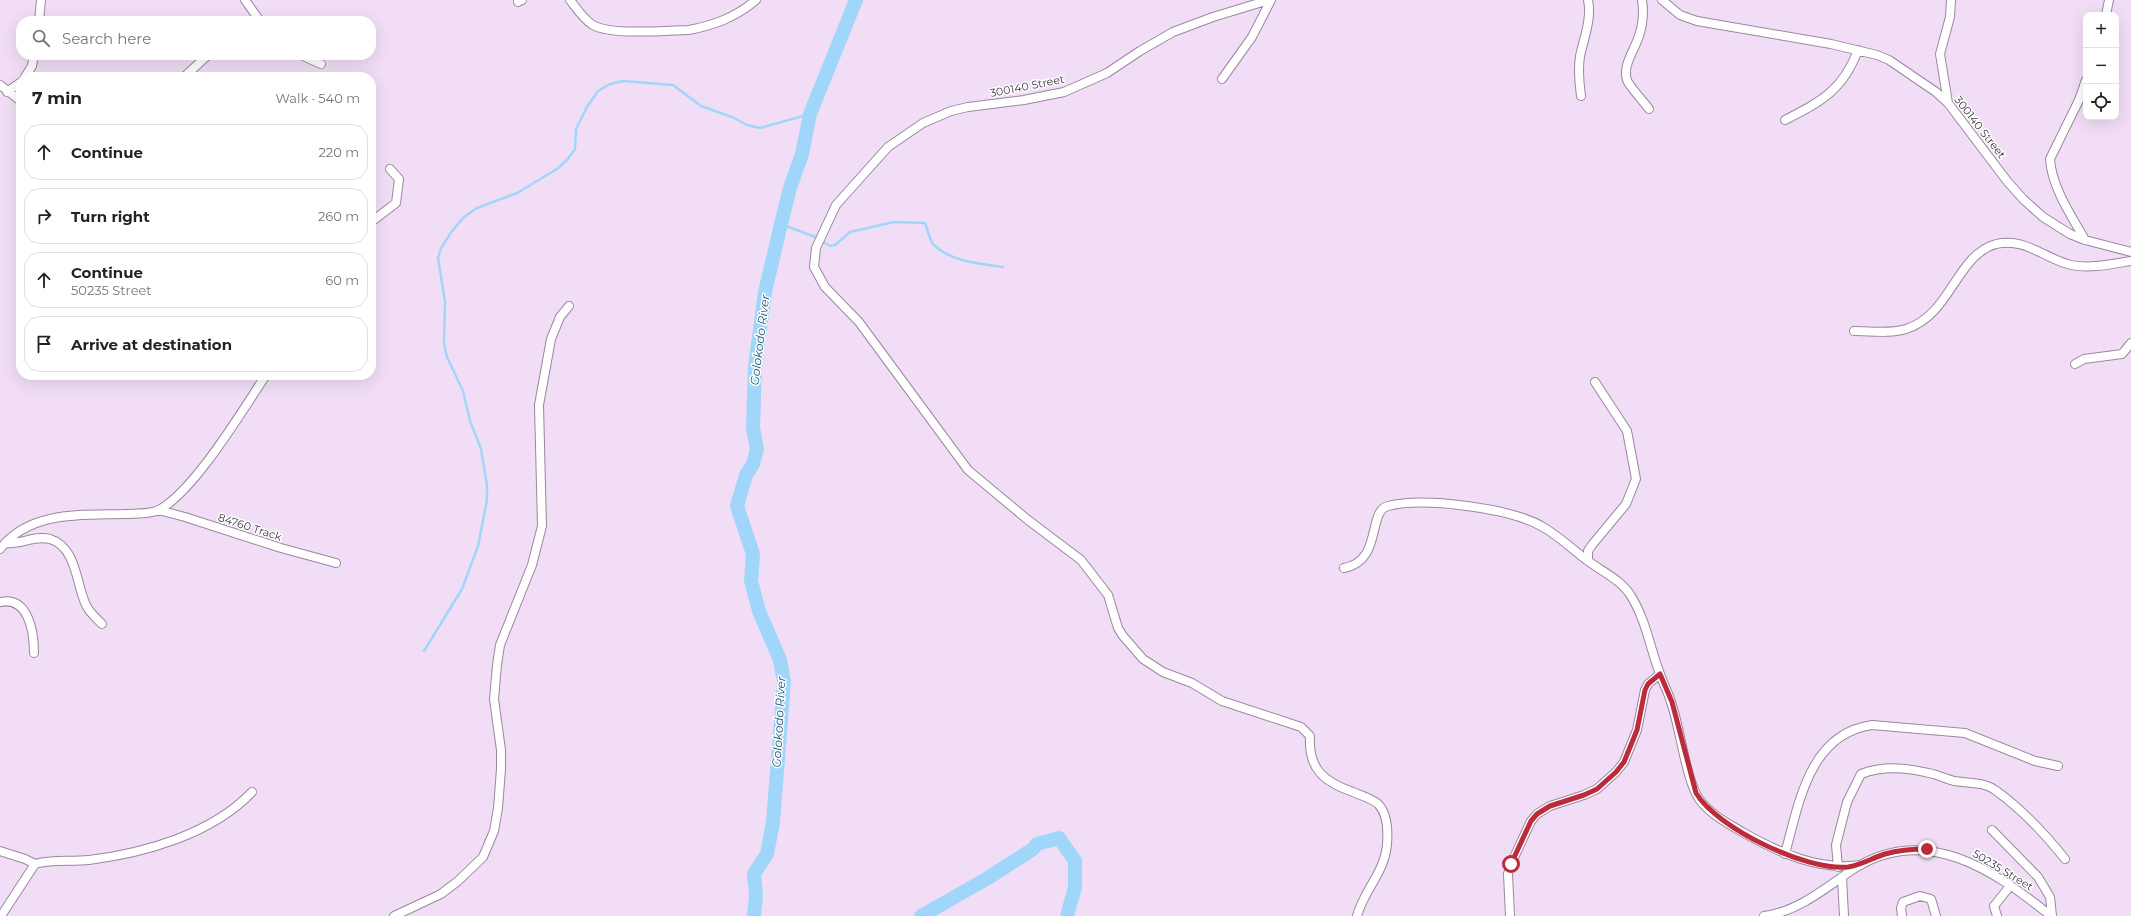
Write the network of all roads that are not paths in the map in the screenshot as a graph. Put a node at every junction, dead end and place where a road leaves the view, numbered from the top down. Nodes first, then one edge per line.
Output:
1 (41, 0) edge
2 (245, 0) edge
3 (570, 0) edge
4 (756, 0) edge
5 (1270, 0) edge
6 (1588, 0) edge
7 (1642, 0) edge
8 (1662, 0) edge
9 (1952, 0) edge
10 (2109, 0) edge
11 (2107, 12) edge
12 (39, 16) edge
13 (256, 16) edge
14 (1858, 50) junction
15 (33, 60) edge
16 (203, 60) edge
17 (312, 60) edge
18 (321, 64) dead end
19 (28, 72) edge
20 (189, 72) edge
21 (1222, 79) dead end
22 (2085, 84) edge
23 (0, 85) edge
24 (16, 86) edge
25 (8, 92) junction
26 (1581, 96) dead end
27 (16, 98) edge
28 (1948, 103) junction
29 (1648, 109) dead end
30 (1785, 120) dead end
31 (390, 169) dead end
32 (376, 218) edge
33 (2085, 240) junction
34 (2131, 252) edge
35 (2131, 261) edge
36 (569, 306) dead end
37 (1854, 331) dead end
38 (2131, 343) edge
39 (2075, 364) dead end
40 (263, 380) edge
41 (1595, 382) dead end
42 (158, 510) junction
43 (2, 546) edge
44 (1588, 561) junction
45 (336, 563) dead end
46 (1344, 568) dead end
47 (0, 602) edge
48 (102, 624) dead end
49 (34, 653) dead end
50 (1660, 674) junction
51 (2058, 766) dead end
52 (252, 792) dead end
53 (1992, 830) dead end
54 (0, 851) edge
55 (1785, 854) junction
56 (2065, 859) dead end
57 (34, 864) junction
58 (1861, 865) junction
59 (1838, 867) junction
60 (1842, 877) junction
61 (2010, 886) junction
62 (1, 916) edge
63 (394, 916) edge
64 (1357, 916) edge
65 (1510, 916) edge
66 (1764, 916) edge
67 (1844, 916) edge
68 (1902, 916) edge
69 (1936, 916) edge
70 (1997, 916) edge
71 (2052, 916) edge

1 - 12 street
2 - 13 street
3 - 4 street
5 - 21 street
5 - 64 street, 300140 Street
6 - 26 street
7 - 29 street
8 - 14 street, 300140 Street
9 - 28 street
10 - 11 street
14 - 28 street, 300140 Street
14 - 30 street
15 - 19 street
16 - 20 street
17 - 18 street
22 - 33 street
23 - 25 street
24 - 25 street
25 - 27 street
28 - 33 street, 300140 Street
31 - 32 street
33 - 34 street, 300140 Street
35 - 37 street
36 - 63 street
38 - 39 street
40 - 42 street
41 - 44 street
42 - 43 street
42 - 45 street, 84760 Track
43 - 48 street
44 - 46 street
44 - 50 street
47 - 49 street
50 - 55 street
50 - 65 street
51 - 55 street
52 - 57 street
53 - 71 street
54 - 57 street
55 - 59 street
56 - 59 street
57 - 62 street
58 - 59 street
58 - 60 street, 50235 Street
58 - 61 street, 50235 Street
60 - 66 street, 50235 Street
60 - 67 street
61 - 70 street
61 - 71 street, 50235 Street
68 - 69 street

